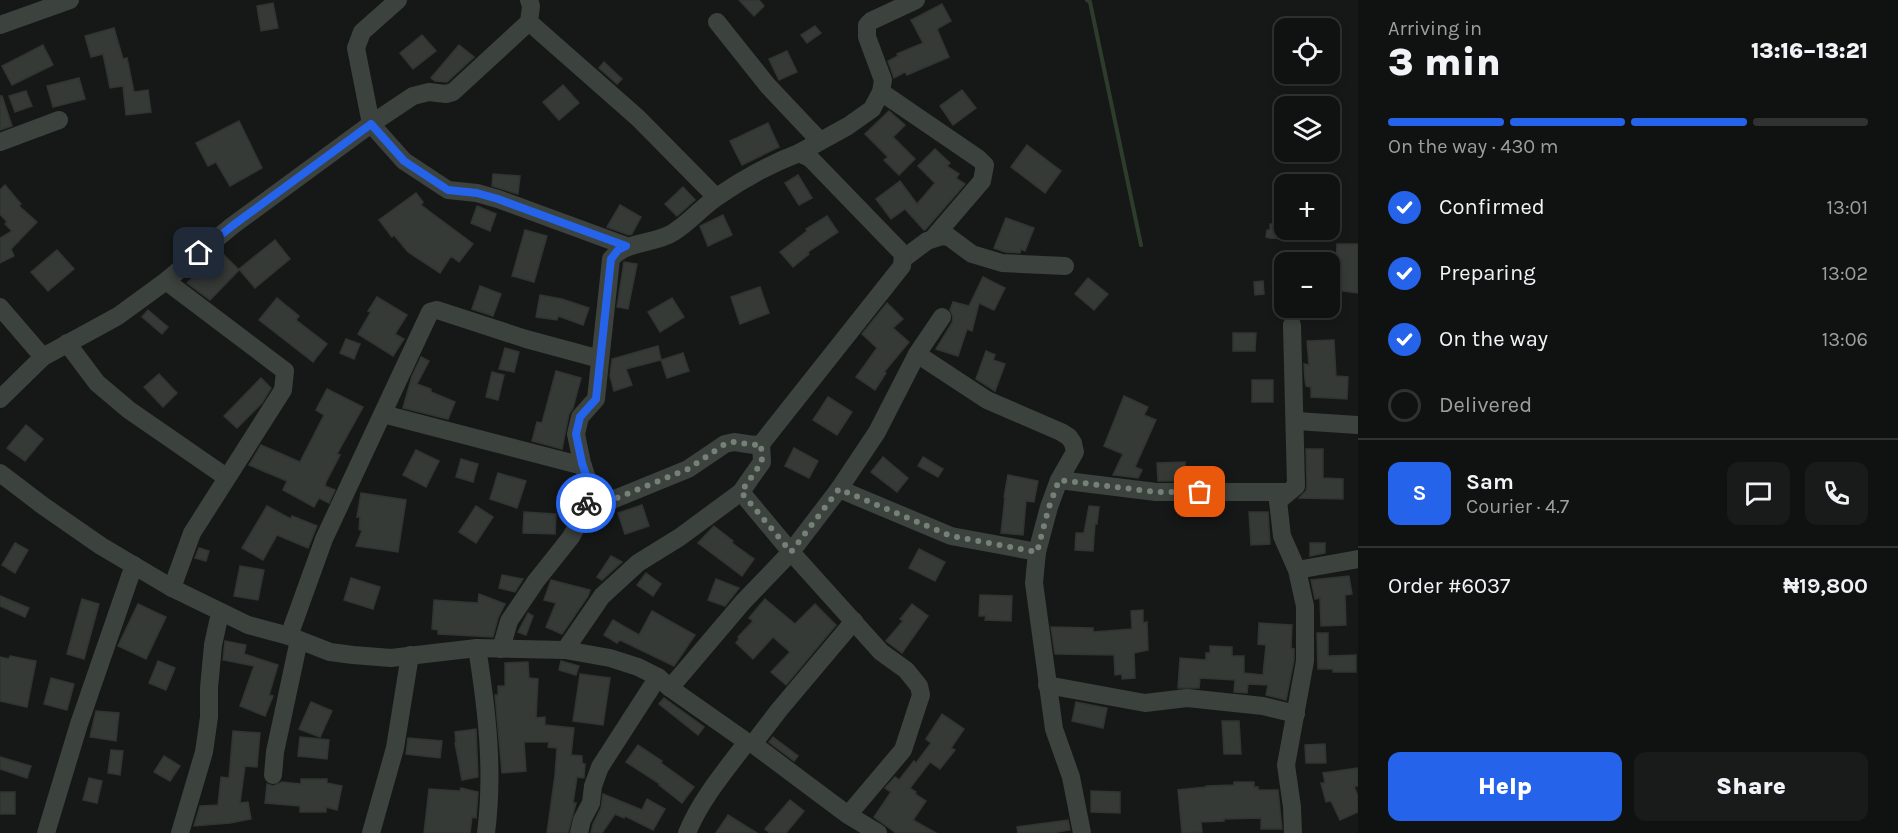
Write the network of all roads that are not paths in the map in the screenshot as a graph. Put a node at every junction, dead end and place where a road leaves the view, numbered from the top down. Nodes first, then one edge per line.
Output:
1 (70, 0) edge
2 (398, 0) edge
3 (529, 0) edge
4 (916, 0) edge
5 (529, 22) junction
6 (717, 22) dead end
7 (0, 25) edge
8 (881, 92) junction
9 (59, 120) dead end
10 (371, 124) junction
11 (820, 141) junction
12 (0, 142) edge
13 (799, 153) junction
14 (716, 197) junction
15 (934, 237) junction
16 (626, 246) junction
17 (903, 259) junction
18 (1065, 266) dead end
19 (166, 281) junction
20 (0, 307) edge
21 (942, 317) dead end
22 (1292, 325) dead end
23 (67, 343) junction
24 (917, 354) junction
25 (43, 357) junction
26 (600, 359) junction
27 (0, 399) edge
28 (382, 414) junction
29 (1296, 421) junction
30 (1358, 425) edge
31 (761, 444) junction
32 (583, 466) junction
33 (0, 473) edge
34 (226, 477) junction
35 (1059, 480) junction
36 (839, 489) junction
37 (741, 492) junction
38 (1278, 501) junction
39 (585, 511) junction
40 (791, 552) junction
41 (1037, 552) junction
42 (1358, 559) edge
43 (134, 565) junction
44 (1297, 570) junction
45 (172, 588) junction
46 (220, 613) junction
47 (854, 621) junction
48 (294, 638) junction
49 (477, 648) junction
50 (501, 649) junction
51 (565, 650) junction
52 (410, 655) junction
53 (664, 683) junction
54 (1047, 686) junction
55 (1296, 714) junction
56 (750, 743) junction
57 (273, 775) dead end
58 (848, 815) junction
59 (46, 833) edge
60 (180, 833) edge
61 (371, 833) edge
62 (486, 833) edge
63 (579, 833) edge
64 (687, 833) edge
65 (878, 833) edge
66 (1082, 833) edge
67 (1293, 833) edge

1 - 7 street
2 - 10 street
3 - 5 street
4 - 8 street
5 - 10 street
5 - 14 street
6 - 11 street
8 - 11 street
8 - 15 street
9 - 12 street
10 - 16 street
10 - 19 street
11 - 13 street
13 - 14 street
13 - 17 street
14 - 16 street
15 - 17 street
15 - 18 street
16 - 26 street
17 - 31 street
19 - 23 street
19 - 34 street
20 - 25 street
21 - 24 street
22 - 29 street
23 - 25 street
23 - 34 street
24 - 35 street
24 - 36 street
25 - 27 street
26 - 28 street
26 - 32 street
28 - 32 street
28 - 48 street
29 - 30 street
29 - 38 street
31 - 37 street
31 - 39 street
32 - 39 street
33 - 43 street
34 - 45 street
35 - 38 street
35 - 41 street
36 - 40 street
36 - 41 street
37 - 40 street
37 - 51 street
38 - 44 street
39 - 50 street
40 - 47 street
40 - 53 street
41 - 54 street
42 - 44 street
43 - 45 street
43 - 59 street
44 - 55 street
45 - 46 street
46 - 48 street
46 - 60 street
47 - 56 street
47 - 58 street
48 - 52 street
48 - 57 street
49 - 50 street
49 - 52 street
49 - 62 street
50 - 51 street
51 - 53 street
52 - 61 street
53 - 56 street
53 - 63 street
54 - 55 street
54 - 66 street
55 - 67 street
56 - 58 street
56 - 64 street
58 - 65 street

